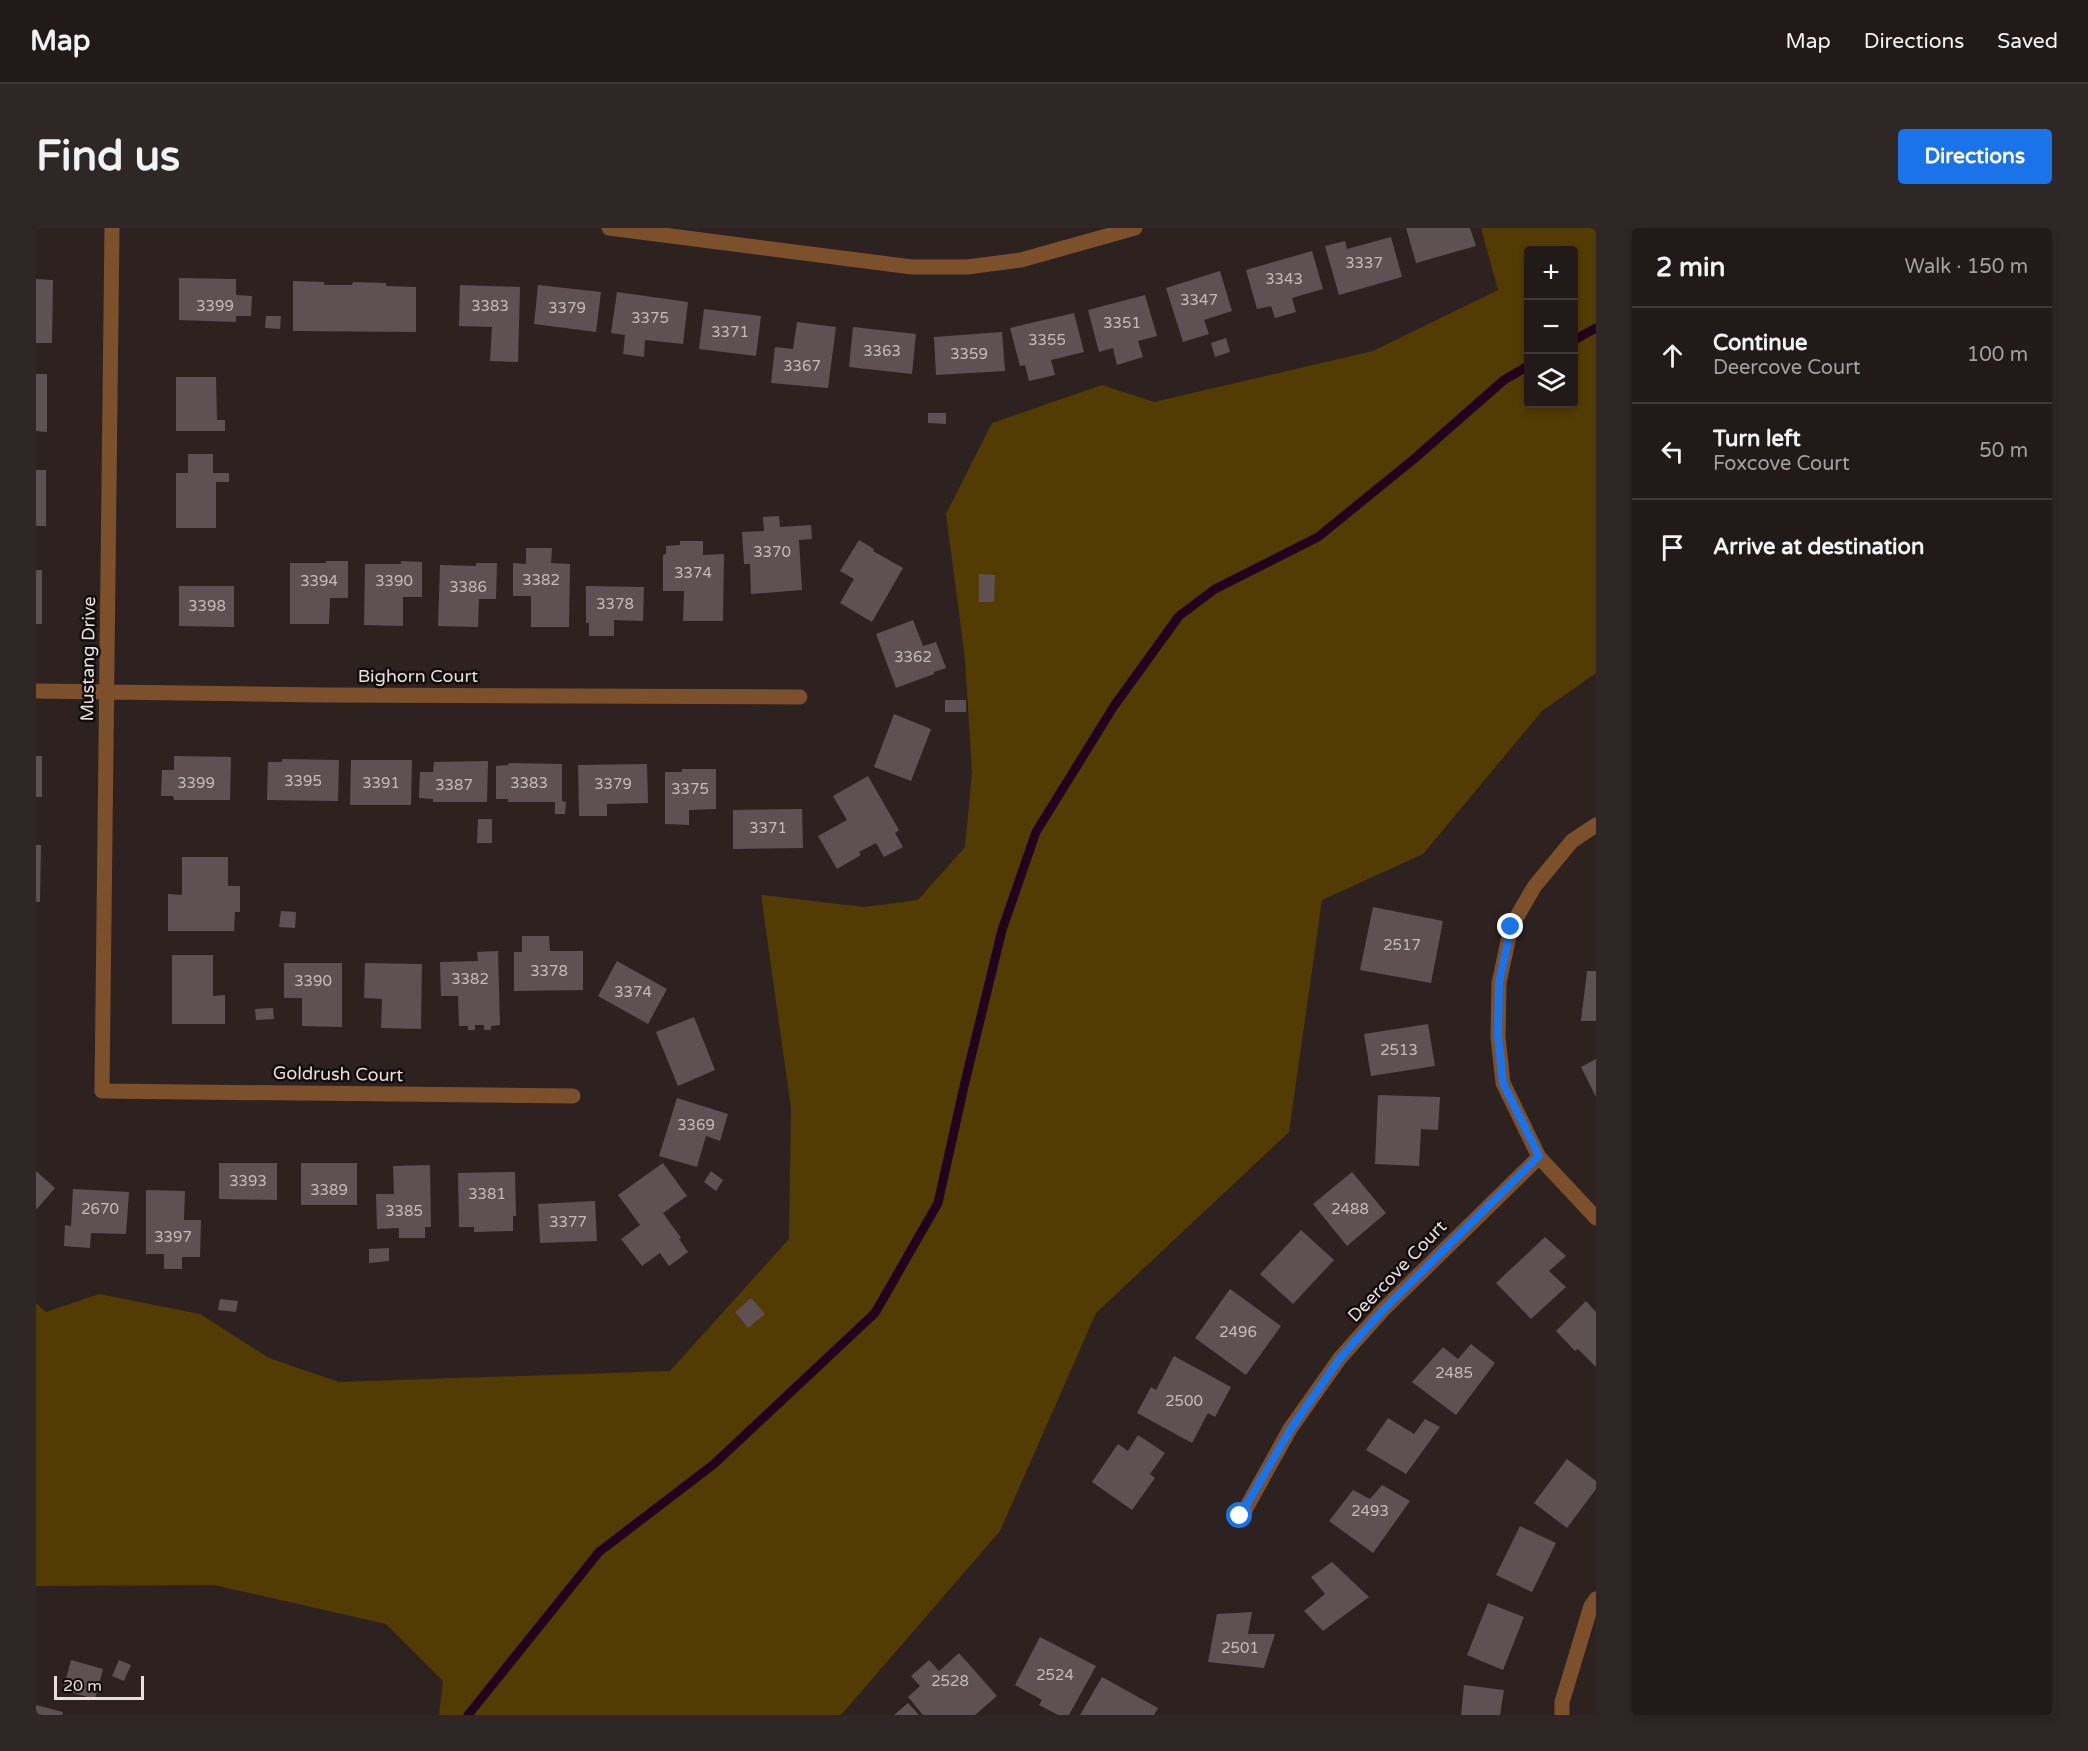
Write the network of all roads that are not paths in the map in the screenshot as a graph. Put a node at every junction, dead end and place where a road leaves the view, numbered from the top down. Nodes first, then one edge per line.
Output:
1 (112, 228) edge
2 (609, 228) edge
3 (1136, 228) edge
4 (36, 691) edge
5 (107, 692) junction
6 (800, 697) dead end
7 (1596, 825) edge
8 (102, 1090) joint
9 (573, 1096) dead end
10 (1539, 1156) junction
11 (1596, 1218) edge
12 (1240, 1516) dead end
13 (1596, 1599) edge
14 (1562, 1715) edge

1 - 5 street, Mustang Drive
2 - 3 street
4 - 5 street, Bighorn Court
5 - 6 street, Bighorn Court
5 - 8 street, Mustang Drive
7 - 10 street
8 - 9 street, Goldrush Court
10 - 11 street
10 - 12 street, Deercove Court
13 - 14 street

